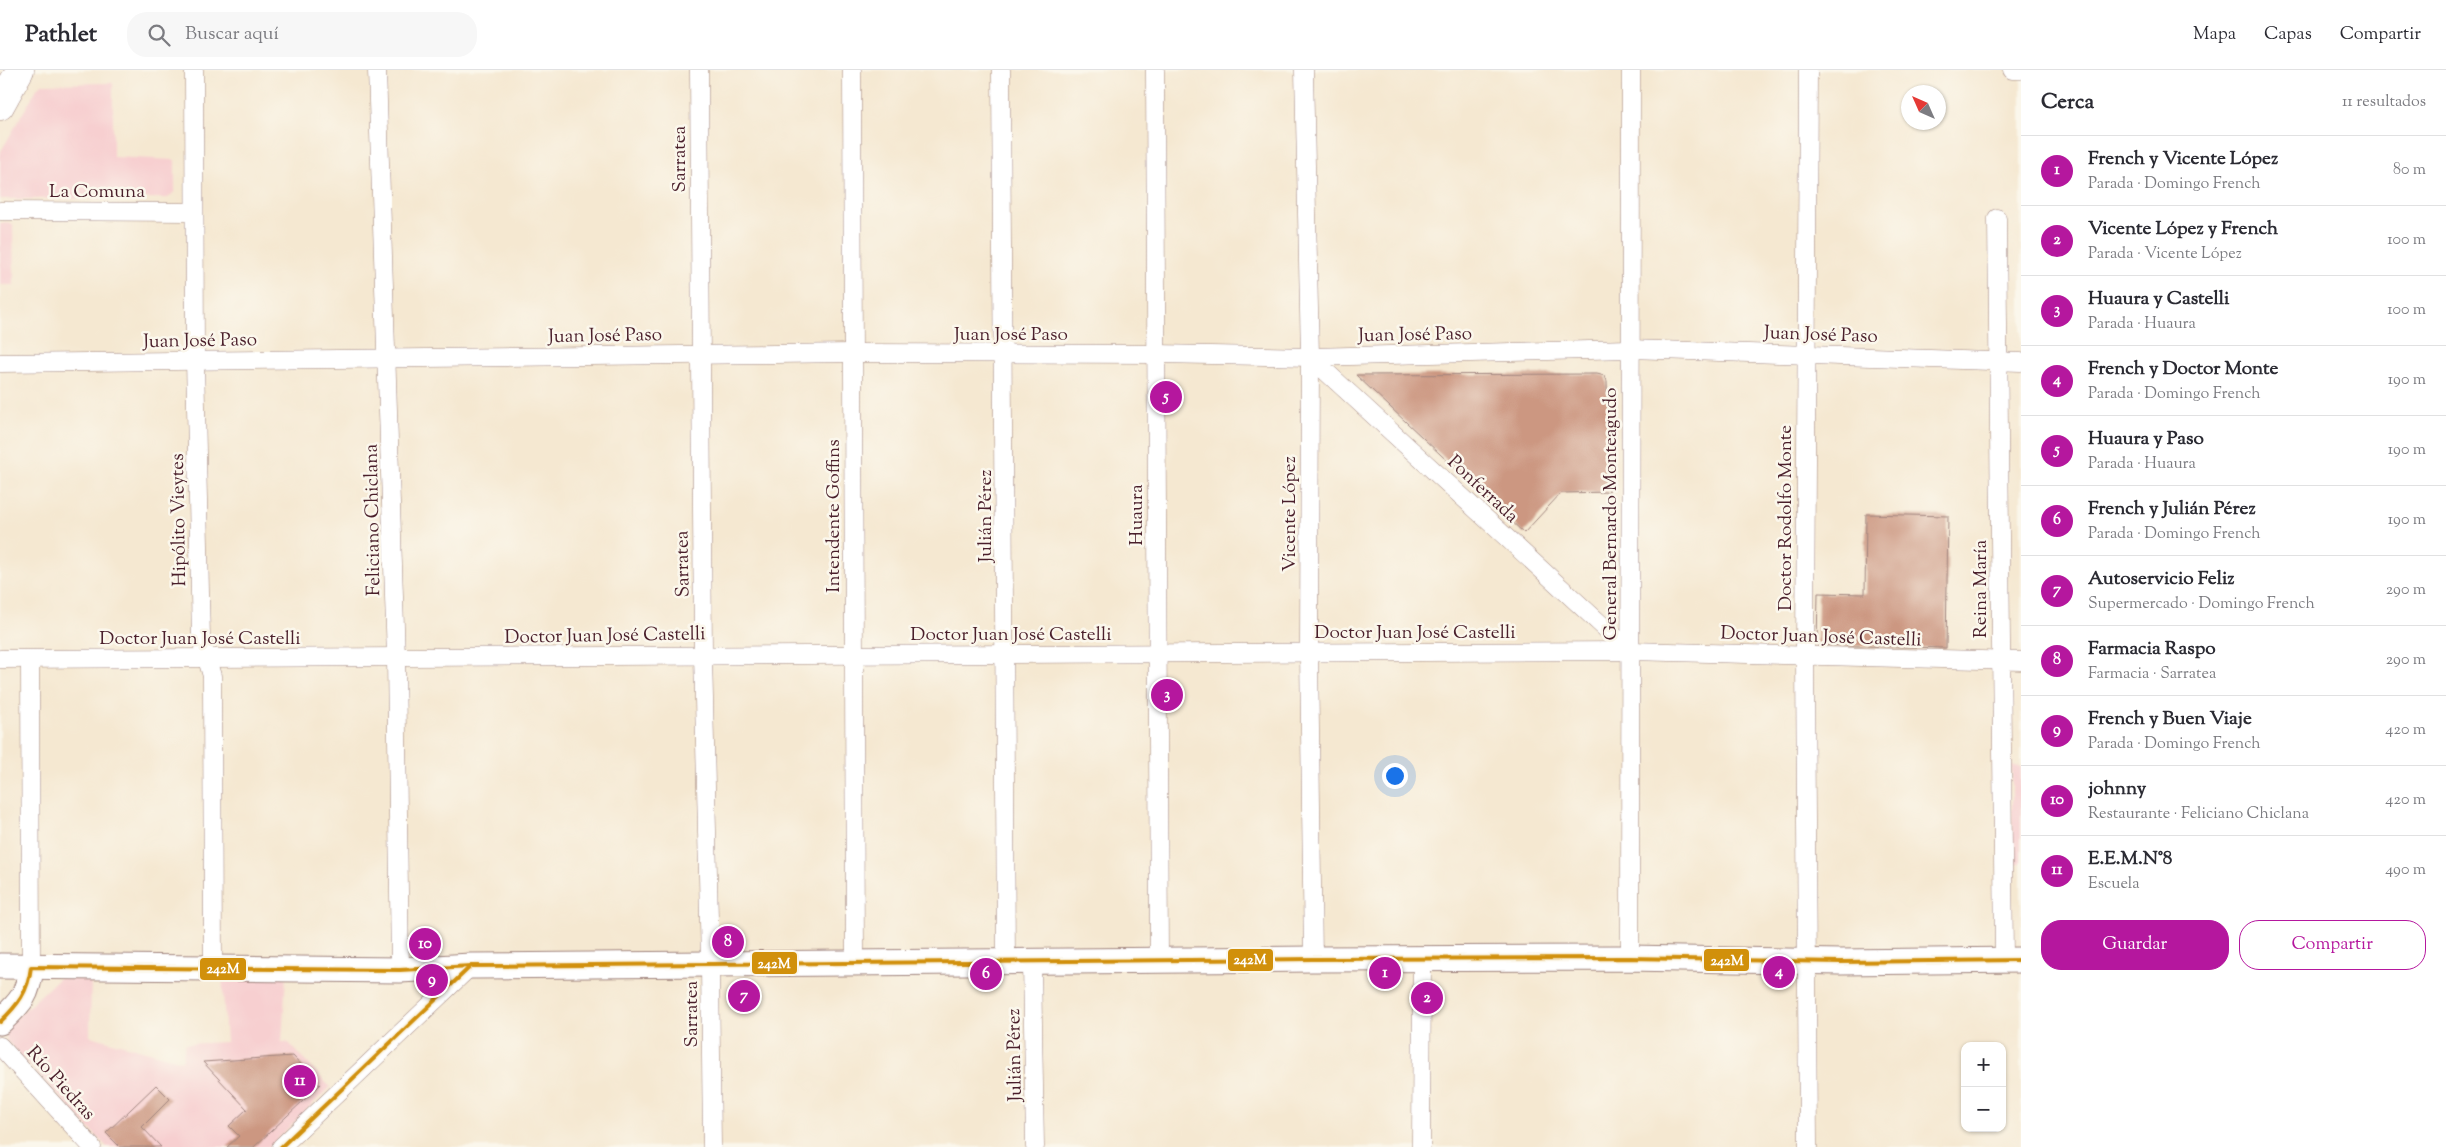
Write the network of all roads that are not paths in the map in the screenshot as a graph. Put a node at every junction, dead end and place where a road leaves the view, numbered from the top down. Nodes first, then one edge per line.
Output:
1 (194, 70) edge
2 (377, 70) edge
3 (699, 70) edge
4 (852, 70) edge
5 (1001, 70) edge
6 (1155, 70) edge
7 (1304, 70) edge
8 (1631, 70) edge
9 (1808, 70) edge
10 (2012, 70) edge
11 (2021, 70) edge
12 (11, 73) edge
13 (0, 106) edge
14 (0, 211) edge
15 (193, 212) junction
16 (1997, 218) dead end
17 (1630, 349) junction
18 (852, 353) junction
19 (700, 354) junction
20 (1004, 354) junction
21 (1157, 354) junction
22 (1806, 354) junction
23 (1310, 357) junction
24 (388, 359) junction
25 (195, 360) junction
26 (1998, 362) junction
27 (2021, 362) edge
28 (0, 363) edge
29 (1630, 650) junction
30 (1309, 653) junction
31 (703, 654) junction
32 (854, 654) junction
33 (1006, 654) junction
34 (1157, 654) junction
35 (1805, 656) junction
36 (207, 657) junction
37 (396, 658) junction
38 (0, 659) edge
39 (30, 660) junction
40 (2000, 660) junction
41 (2021, 661) edge
42 (1630, 958) junction
43 (1313, 959) junction
44 (1422, 960) junction
45 (2013, 960) edge
46 (1158, 961) junction
47 (1808, 961) junction
48 (856, 962) junction
49 (1006, 962) junction
50 (1032, 962) junction
51 (710, 964) junction
52 (0, 966) edge
53 (472, 966) junction
54 (31, 967) junction
55 (213, 968) junction
56 (400, 970) junction
57 (0, 1022) edge
58 (0, 1046) edge
59 (92, 1147) edge
60 (282, 1147) edge
61 (712, 1147) edge
62 (1035, 1147) edge
63 (1421, 1147) edge
64 (1808, 1147) edge

1 - 15 street, Hipólito Vieytes
2 - 24 street, Feliciano Chiclana
3 - 19 street, Sarratea
4 - 18 street, Intendente Goffins
5 - 20 street, Julián Pérez
6 - 21 street, Huaura
7 - 23 street, Vicente López
8 - 17 street, General Bernardo Monteagudo
9 - 22 street, Doctor Rodolfo Monte
10 - 11 street
12 - 13 main road
14 - 15 street, La Comuna
15 - 25 street, Hipólito Vieytes
16 - 26 street, Reina María
17 - 22 street, Juan José Paso
17 - 23 street, Juan José Paso
17 - 29 street, General Bernardo Monteagudo
18 - 19 street, Juan José Paso
18 - 20 street, Juan José Paso
18 - 32 street, Intendente Goffins
19 - 24 street, Juan José Paso
19 - 31 street, Sarratea
20 - 21 street, Juan José Paso
20 - 33 street, Julián Pérez
21 - 23 street, Juan José Paso
21 - 34 street, Huaura
22 - 26 street, Juan José Paso
22 - 35 street, Doctor Rodolfo Monte
23 - 29 street, Ponferrada
23 - 30 street, Vicente López
24 - 25 street, Juan José Paso
24 - 37 street, Feliciano Chiclana
25 - 28 street, Juan José Paso
25 - 36 street, Hipólito Vieytes
26 - 27 street, Juan José Paso
26 - 40 street, Reina María
29 - 30 street, Doctor Juan José Castelli
29 - 35 street, Doctor Juan José Castelli
29 - 42 street, General Bernardo Monteagudo
30 - 34 street, Doctor Juan José Castelli
30 - 43 street, Vicente López
31 - 32 street, Doctor Juan José Castelli
31 - 37 street, Doctor Juan José Castelli
31 - 51 street, Sarratea
32 - 33 street, Doctor Juan José Castelli
32 - 48 street, Intendente Goffins
33 - 34 street, Doctor Juan José Castelli
33 - 49 street, Julián Pérez
34 - 46 street, Huaura
35 - 40 street, Doctor Juan José Castelli
35 - 47 street, Doctor Rodolfo Monte
36 - 37 street, Doctor Juan José Castelli
36 - 39 street, Doctor Juan José Castelli
36 - 55 street, Hipólito Vieytes
37 - 56 street, Feliciano Chiclana
38 - 39 street, Doctor Juan José Castelli
39 - 54 street
40 - 41 street, Doctor Juan José Castelli
40 - 45 street, Reina María
42 - 44 street
42 - 47 street
43 - 44 street
43 - 46 street
44 - 63 street
45 - 47 street
46 - 50 street
47 - 64 street, Doctor Rodolfo Monte
48 - 49 street
48 - 51 street
49 - 50 street
50 - 62 street, Julián Pérez
51 - 53 street
51 - 61 street, Sarratea
52 - 54 street
53 - 56 street
53 - 60 street
54 - 55 street
54 - 57 street
55 - 56 street
58 - 59 street, Río Piedras

